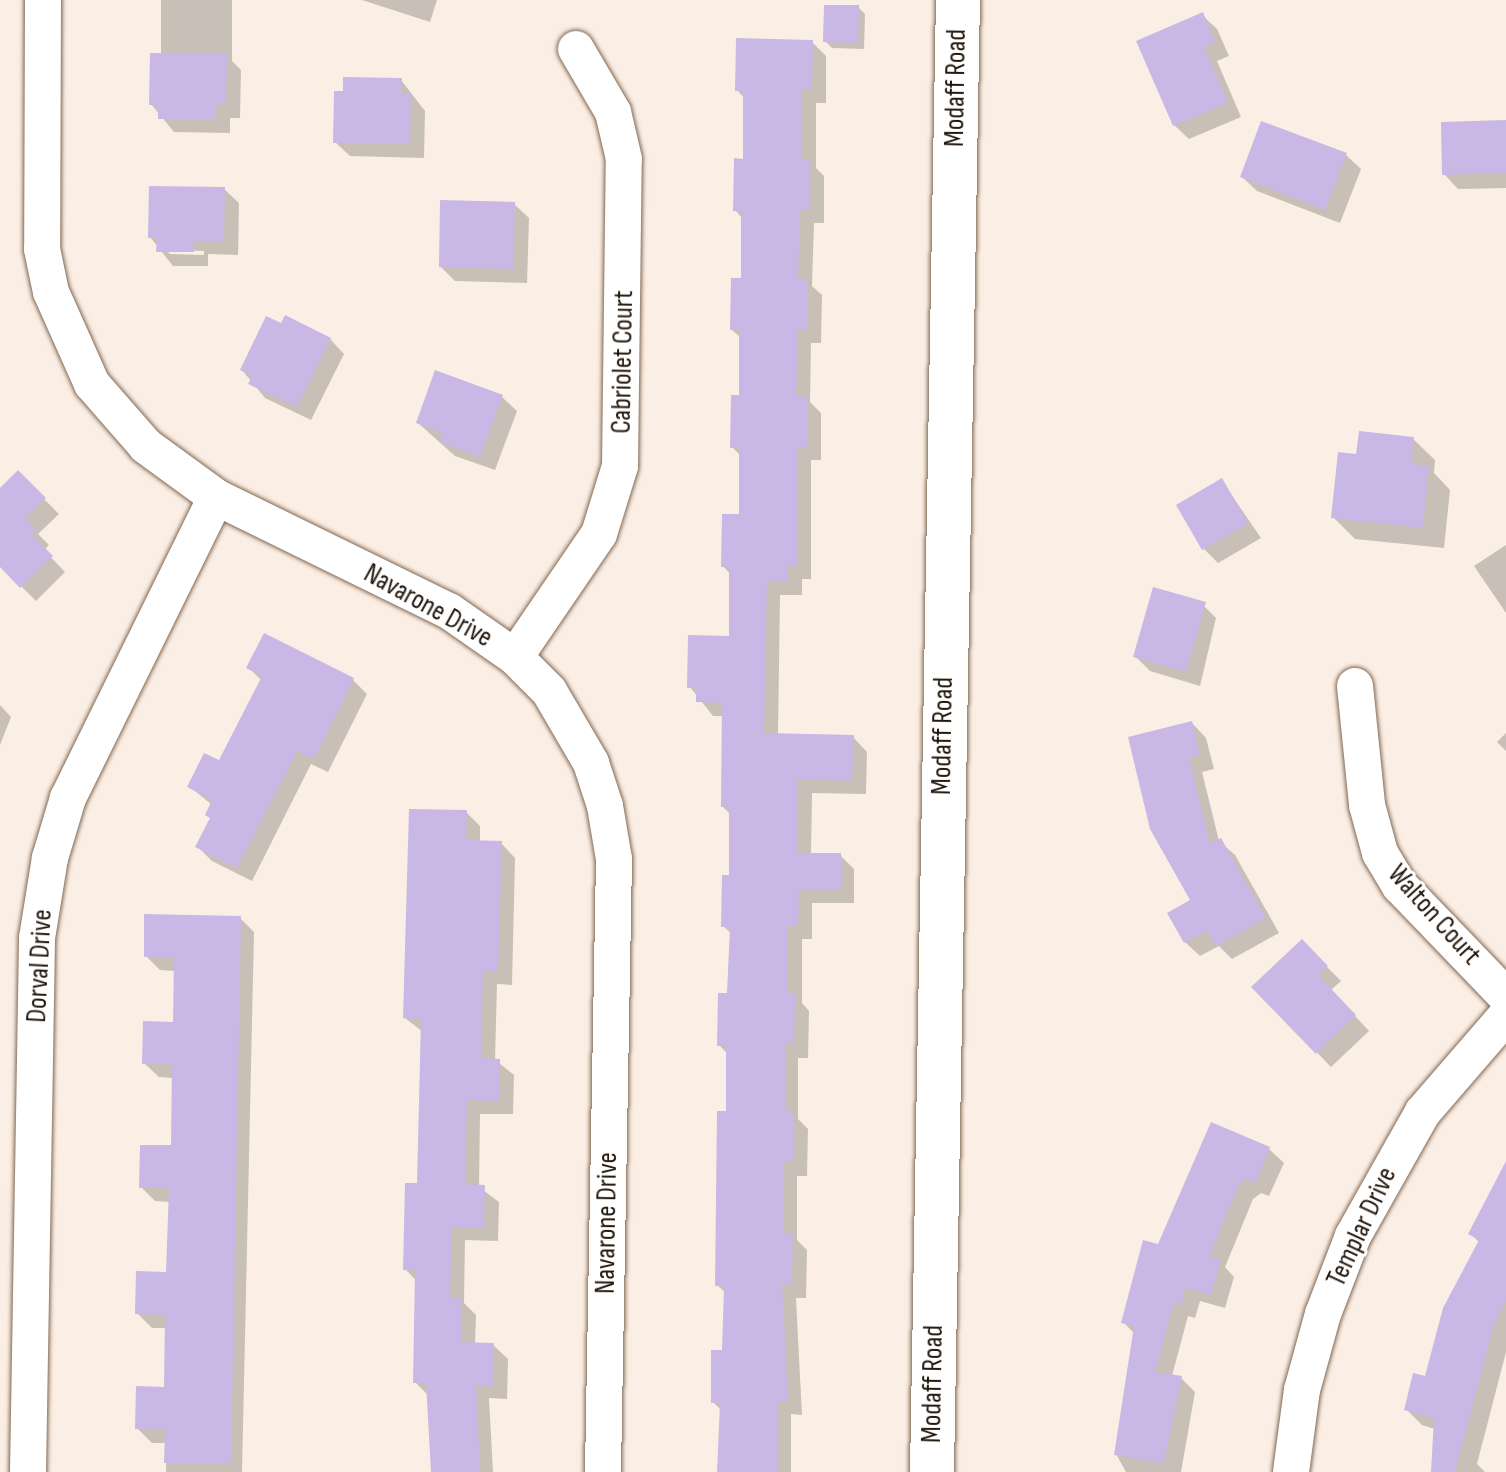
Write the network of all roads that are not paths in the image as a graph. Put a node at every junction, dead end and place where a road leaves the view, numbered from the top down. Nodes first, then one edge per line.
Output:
1 (43, 0) edge
2 (958, 0) edge
3 (576, 49) dead end
4 (216, 497) junction
5 (515, 657) junction
6 (1355, 686) dead end
7 (1506, 996) edge
8 (1506, 1016) edge
9 (28, 1472) edge
10 (603, 1472) edge
11 (932, 1472) edge
12 (1291, 1472) edge

1 - 4 street, Navarone Drive
2 - 11 street, Modaff Road
3 - 5 street, Cabriolet Court
4 - 5 street, Navarone Drive
4 - 9 street, Dorval Drive
5 - 10 street, Navarone Drive
6 - 7 street, Walton Court
8 - 12 street, Templar Drive

